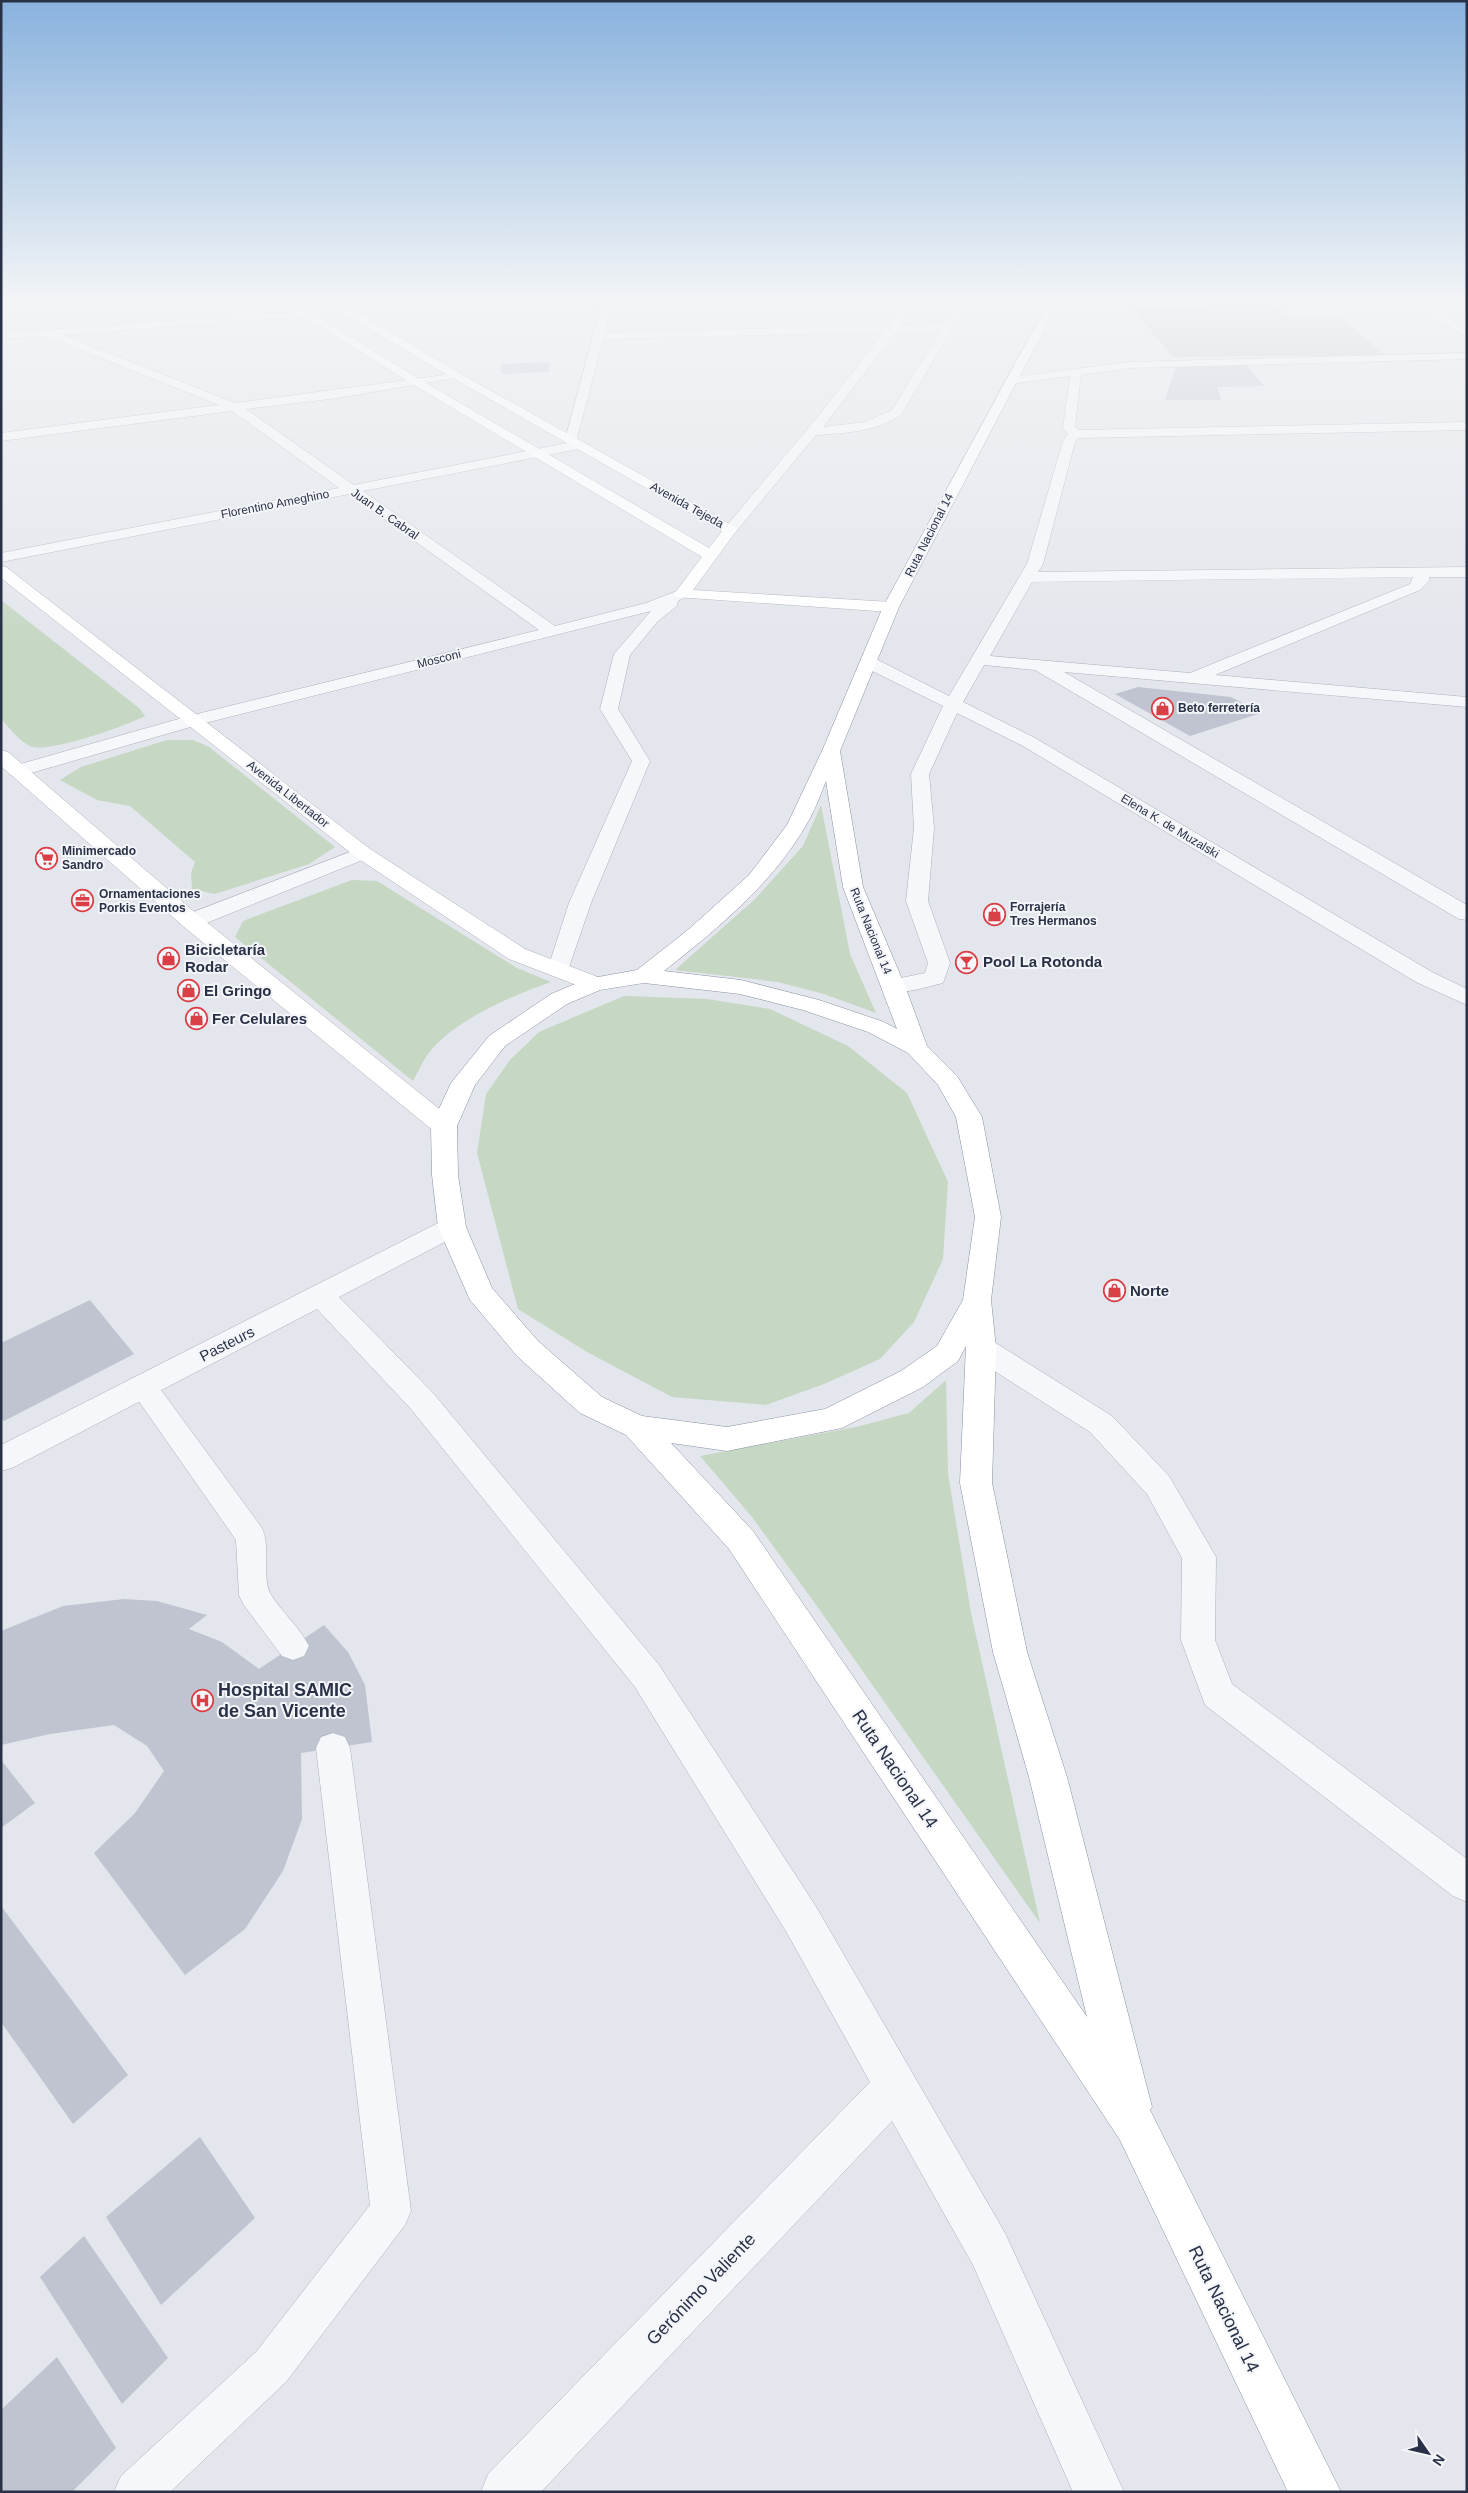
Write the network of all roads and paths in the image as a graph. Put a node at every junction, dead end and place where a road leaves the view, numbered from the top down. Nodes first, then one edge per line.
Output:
1 (177, 415) edge
2 (246, 415) edge
3 (471, 415) edge
4 (527, 415) edge
5 (581, 415) edge
6 (825, 415) edge
7 (893, 415) edge
8 (992, 415) edge
9 (1071, 415) edge
10 (1467, 426) edge
11 (812, 432) junction
12 (1075, 434) junction
13 (1, 437) edge
14 (575, 442) junction
15 (535, 453) junction
16 (349, 489) junction
17 (730, 530) junction
18 (711, 556) junction
19 (1, 558) edge
20 (1, 570) edge
21 (1419, 572) junction
22 (1467, 572) edge
23 (1028, 577) junction
24 (682, 594) junction
25 (891, 607) junction
26 (552, 632) junction
27 (979, 660) junction
28 (868, 662) junction
29 (1038, 666) junction
30 (1191, 678) junction
31 (1467, 702) edge
32 (954, 704) junction
33 (195, 720) junction
34 (831, 752) junction
35 (1, 756) edge
36 (17, 771) junction
37 (363, 853) junction
38 (1467, 914) edge
39 (191, 921) junction
40 (559, 968) junction
41 (644, 976) junction
42 (595, 984) junction
43 (894, 986) junction
44 (1467, 998) edge
45 (916, 1048) junction
46 (444, 1126) junction
47 (452, 1227) junction
48 (321, 1296) junction
49 (977, 1300) junction
50 (981, 1348) junction
51 (143, 1386) junction
52 (637, 1427) junction
53 (1, 1459) edge
54 (293, 1646) dead end
55 (333, 1748) dead end
56 (1467, 1883) edge
57 (896, 2086) junction
58 (1135, 2125) junction
59 (136, 2492) edge
60 (506, 2492) edge
61 (1099, 2492) edge
62 (1316, 2492) edge

1 - 13 street
2 - 16 street, Juan B. Cabral
3 - 15 main road
4 - 14 main road, Avenida Tejeda
5 - 14 street
6 - 11 street
7 - 11 street
8 - 25 main road, Ruta Nacional 14
9 - 12 street
10 - 12 street
11 - 17 street
12 - 23 street
14 - 15 street, Florentino Ameghino
14 - 17 main road, Avenida Tejeda
15 - 16 street, Florentino Ameghino
15 - 18 main road
16 - 19 street, Florentino Ameghino
16 - 26 street, Juan B. Cabral
17 - 18 main road, Avenida Tejeda
18 - 24 main road, Avenida Tejeda
20 - 33 main road, Avenida Libertador
21 - 22 street
21 - 23 street
21 - 30 street
23 - 27 street
24 - 25 main road
24 - 26 street, Mosconi
24 - 40 street
25 - 28 main road, Ruta Nacional 14
26 - 33 street, Mosconi
27 - 29 street
27 - 32 street
28 - 32 street, Elena K. de Muzalski
28 - 34 main road, Ruta Nacional 14
29 - 30 street
29 - 38 street
30 - 31 street
32 - 43 street
32 - 44 street, Elena K. de Muzalski
33 - 36 street, Mosconi
33 - 37 main road, Avenida Libertador
34 - 41 main road, Ruta Nacional 14
34 - 43 main road, Ruta Nacional 14
35 - 36 main road
36 - 39 main road
37 - 39 street
37 - 40 main road, Avenida Libertador
39 - 46 main road
40 - 42 main road, Avenida Libertador
41 - 42 main road, Ruta Nacional 14
41 - 45 main road, Ruta Nacional 14
42 - 46 main road, Ruta Nacional 14
43 - 45 main road, Ruta Nacional 14
45 - 49 main road, Ruta Nacional 14
46 - 47 main road, Ruta Nacional 14
47 - 48 street, Pasteurs
47 - 52 main road, Ruta Nacional 14
48 - 51 street, Pasteurs
48 - 57 street
49 - 50 main road, Ruta Nacional 14
49 - 52 main road, Ruta Nacional 14
50 - 56 street
50 - 58 main road, Ruta Nacional 14
51 - 53 street, Pasteurs
51 - 54 lane
52 - 58 main road, Ruta Nacional 14
55 - 59 lane
57 - 60 street, Gerónimo Valiente
57 - 61 street
58 - 62 main road, Ruta Nacional 14

